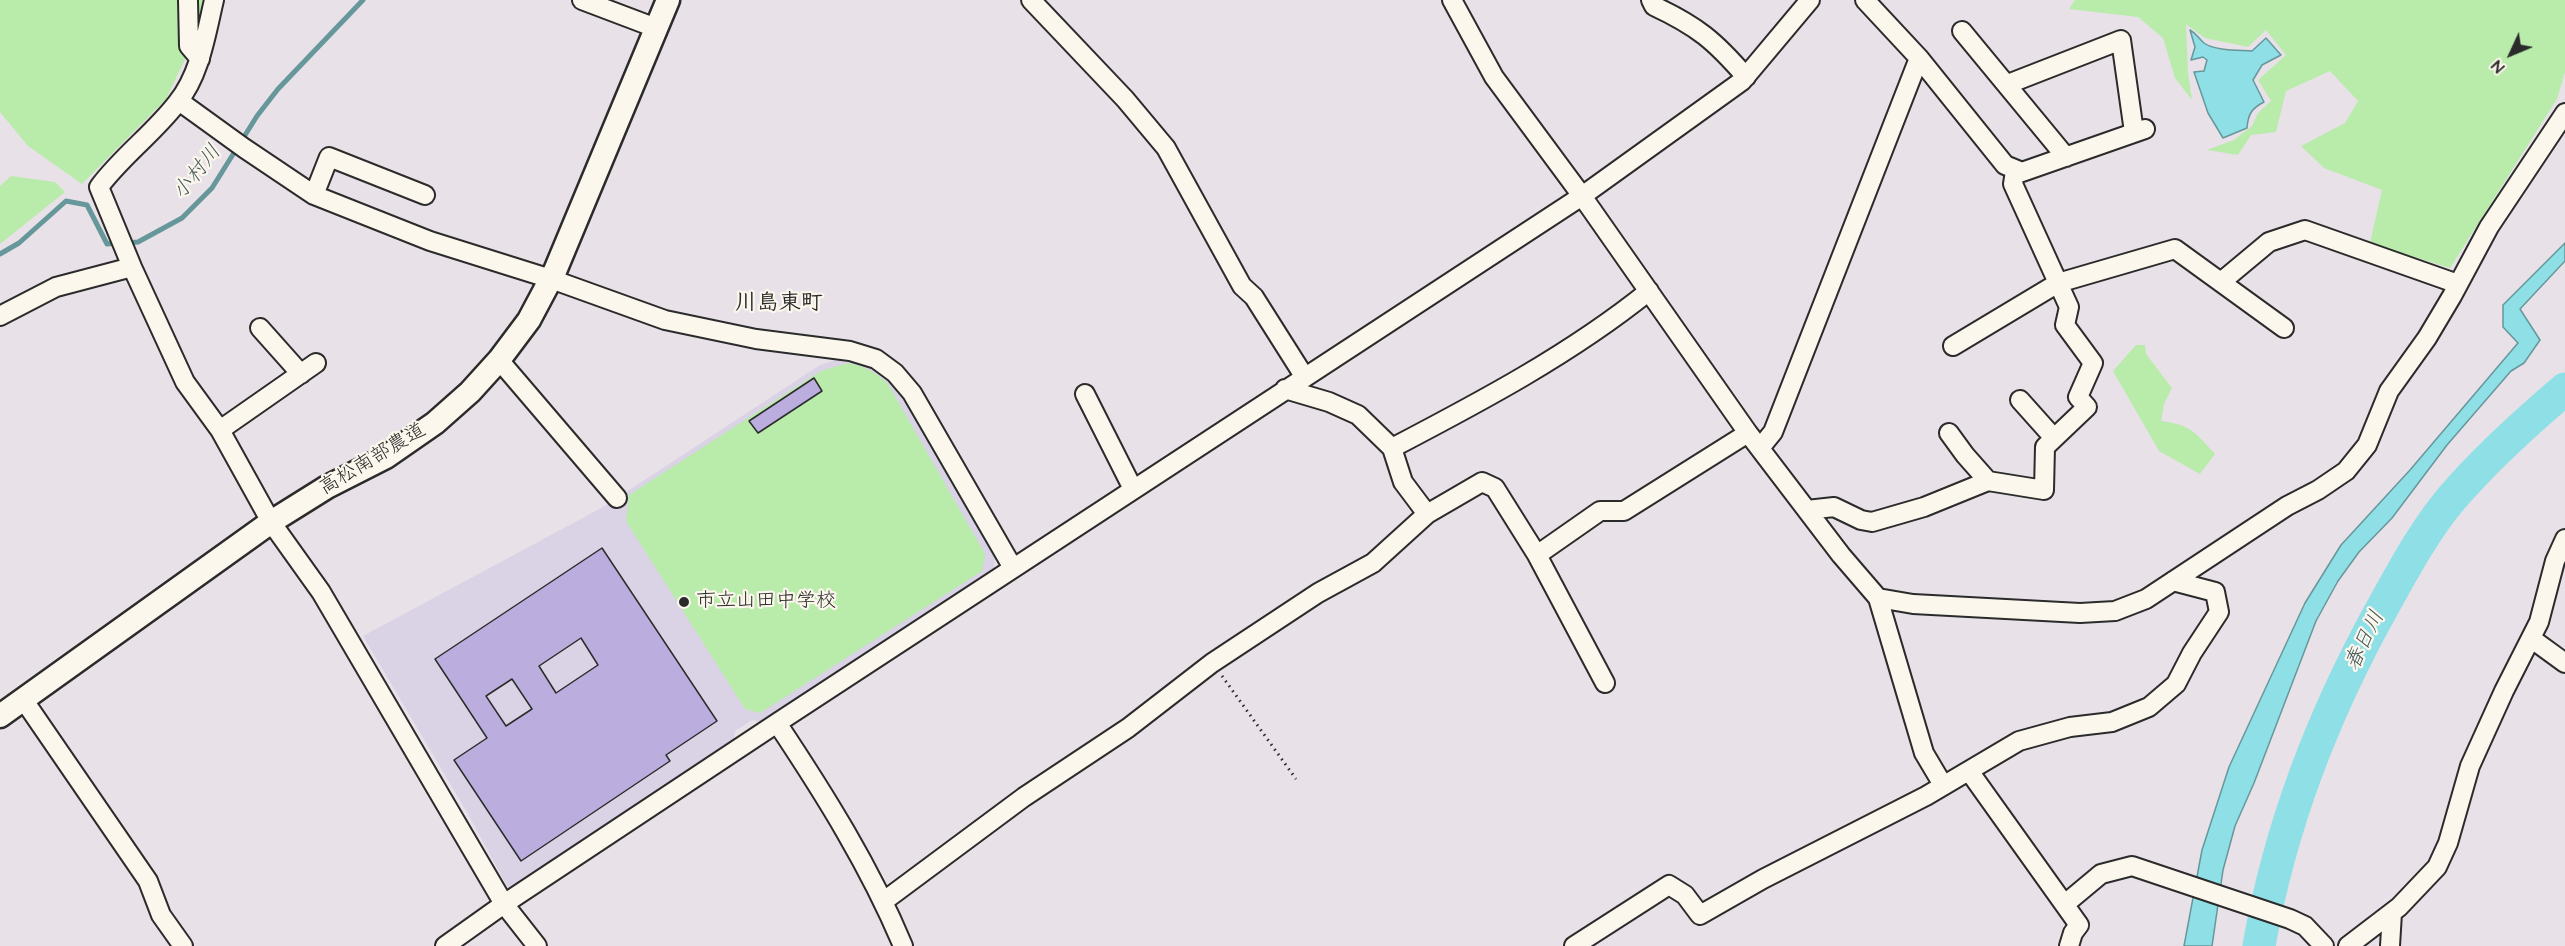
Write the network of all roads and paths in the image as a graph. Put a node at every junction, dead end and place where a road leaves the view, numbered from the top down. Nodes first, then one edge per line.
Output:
1 (188, 0) edge
2 (214, 0) edge
3 (582, 0) edge
4 (668, 0) edge
5 (1031, 0) edge
6 (1452, 0) edge
7 (1651, 0) edge
8 (1810, 0) edge
9 (1864, 0) edge
10 (656, 28) junction
11 (1962, 31) dead end
12 (1919, 58) junction
13 (200, 59) junction
14 (1746, 76) junction
15 (2008, 84) junction
16 (179, 101) junction
17 (2565, 113) edge
18 (2066, 157) junction
19 (2015, 171) junction
20 (314, 195) junction
21 (425, 195) dead end
22 (1582, 196) junction
23 (126, 252) junction
24 (551, 279) junction
25 (2221, 282) junction
26 (2058, 283) junction
27 (2458, 284) junction
28 (1648, 291) junction
29 (0, 316) edge
30 (260, 328) dead end
31 (2284, 328) dead end
32 (1953, 346) dead end
33 (499, 360) junction
34 (1304, 376) junction
35 (1285, 389) junction
36 (1085, 394) dead end
37 (2020, 400) dead end
38 (220, 430) junction
39 (1748, 433) junction
40 (1949, 433) dead end
41 (2054, 438) junction
42 (1392, 448) junction
43 (1760, 448) junction
44 (1988, 481) junction
45 (1133, 489) junction
46 (617, 498) dead end
47 (1807, 510) junction
48 (1426, 514) junction
49 (271, 522) junction
50 (2565, 539) edge
51 (1537, 555) junction
52 (1013, 568) junction
53 (2173, 581) junction
54 (1878, 598) junction
55 (2532, 639) junction
56 (1212, 663) junction
57 (2565, 663) edge
58 (1605, 682) dead end
59 (23, 699) junction
60 (0, 716) edge
61 (777, 723) junction
62 (1969, 771) junction
63 (1296, 779) dead end
64 (1943, 785) junction
65 (884, 901) junction
66 (504, 904) junction
67 (2065, 904) junction
68 (2392, 913) junction
69 (183, 946) edge
70 (445, 946) edge
71 (537, 946) edge
72 (903, 946) edge
73 (1574, 946) edge
74 (2068, 946) edge
75 (2324, 946) edge
76 (2348, 946) edge
77 (2390, 946) edge

1 - 13 street
2 - 13 street
3 - 10 street
4 - 10 street, 高松南部農道
5 - 34 street
6 - 22 street
7 - 14 street
8 - 14 street
9 - 12 street
10 - 24 street, 高松南部農道
11 - 15 street
12 - 19 street
12 - 43 street
13 - 16 street
14 - 22 street
15 - 18 street
15 - 18 street
16 - 20 street
16 - 23 street
17 - 27 street
18 - 19 street
19 - 26 street
20 - 21 street
20 - 24 street
22 - 28 street
22 - 34 street
23 - 29 street
23 - 38 street
24 - 33 street, 高松南部農道
24 - 52 street
25 - 26 street
25 - 27 street
25 - 31 street
26 - 32 street
26 - 41 street
27 - 53 street
28 - 39 street
28 - 42 street
30 - 38 street
33 - 46 street
33 - 49 street, 高松南部農道
34 - 35 street
35 - 42 street
35 - 45 street
36 - 45 street
37 - 41 street
38 - 49 street
39 - 43 street
39 - 51 street
40 - 44 street
41 - 44 street
42 - 48 street
43 - 47 street
44 - 47 street
45 - 52 street
47 - 54 street
48 - 51 street
48 - 56 street
49 - 59 street, 高松南部農道
49 - 66 street
50 - 55 street
51 - 58 street
52 - 61 street
53 - 54 street
53 - 62 street
54 - 64 street
55 - 57 street
55 - 68 street
56 - 63 path
56 - 65 street
59 - 60 street, 高松南部農道
59 - 69 street
61 - 65 street
61 - 66 street
62 - 64 street
62 - 67 street
64 - 73 street
65 - 72 street
66 - 70 street
66 - 71 street
67 - 74 street
67 - 75 street
68 - 76 street
68 - 77 street

